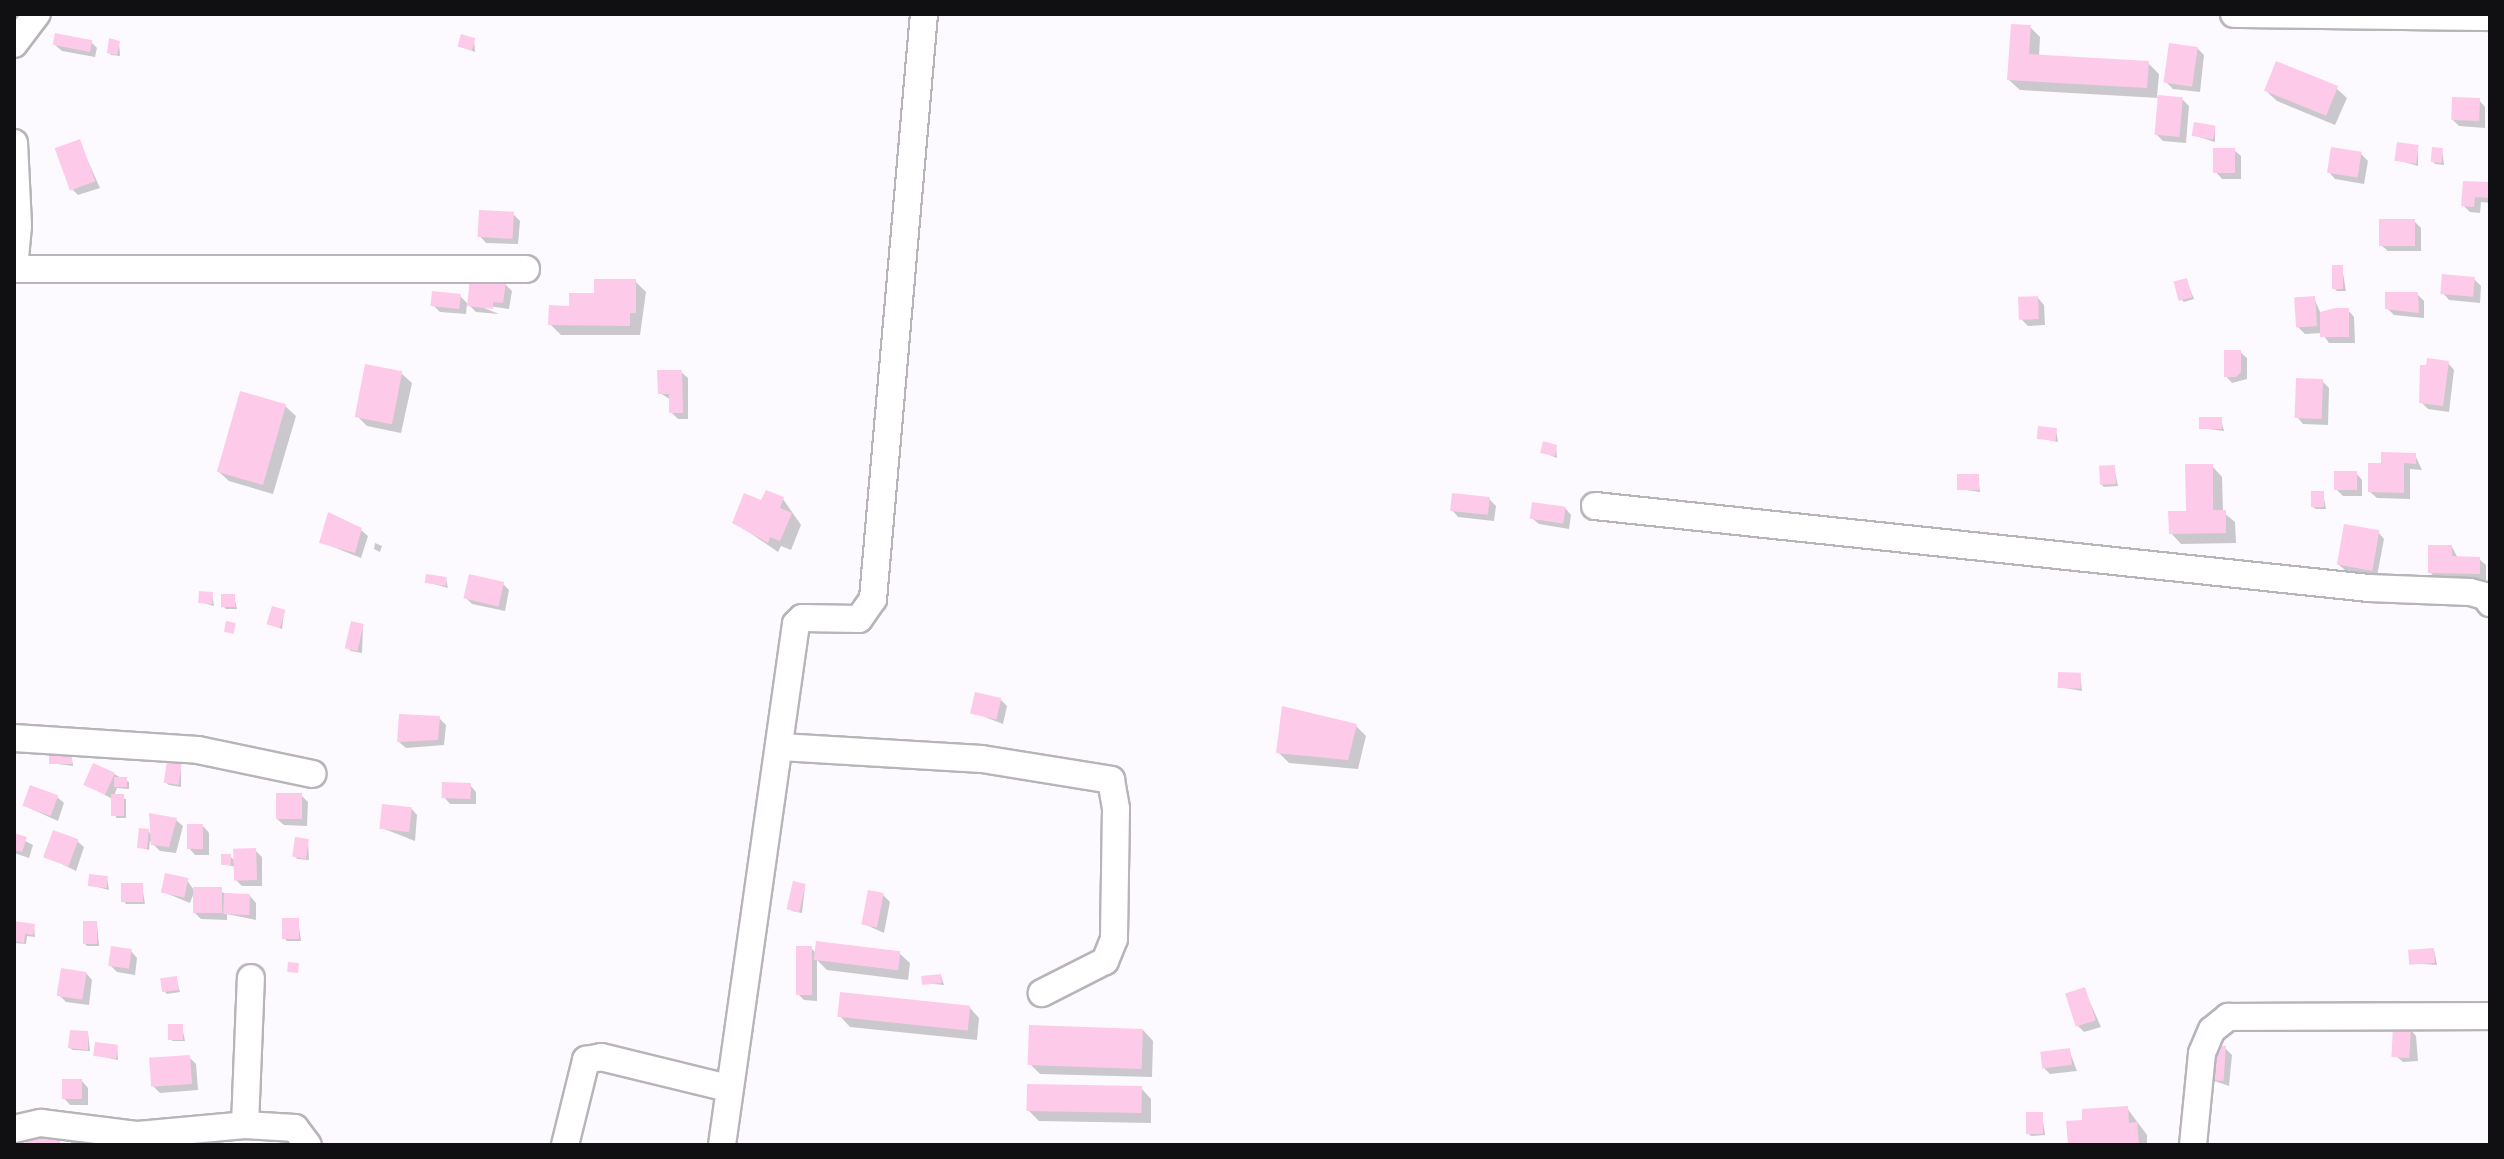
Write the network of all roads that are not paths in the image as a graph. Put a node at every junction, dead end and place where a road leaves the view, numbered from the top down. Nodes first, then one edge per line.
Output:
1 (37, 14) edge
2 (924, 14) edge
3 (2234, 14) edge
4 (2490, 17) edge
5 (14, 44) edge
6 (14, 143) edge
7 (14, 268) edge
8 (526, 269) dead end
9 (1595, 506) dead end
10 (2490, 603) edge
11 (14, 738) edge
12 (781, 747) junction
13 (313, 774) dead end
14 (251, 978) dead end
15 (1042, 993) dead end
16 (2490, 1016) edge
17 (728, 1088) junction
18 (245, 1125) junction
19 (14, 1129) edge
20 (308, 1145) edge
21 (565, 1145) edge
22 (722, 1145) edge
23 (2193, 1145) edge

1 - 5 street
2 - 12 street
3 - 4 street
6 - 7 street
7 - 8 street
9 - 10 street
11 - 13 street
12 - 15 street
12 - 17 street
14 - 18 street
16 - 23 street
17 - 21 street
17 - 22 street
18 - 19 street
18 - 20 street

